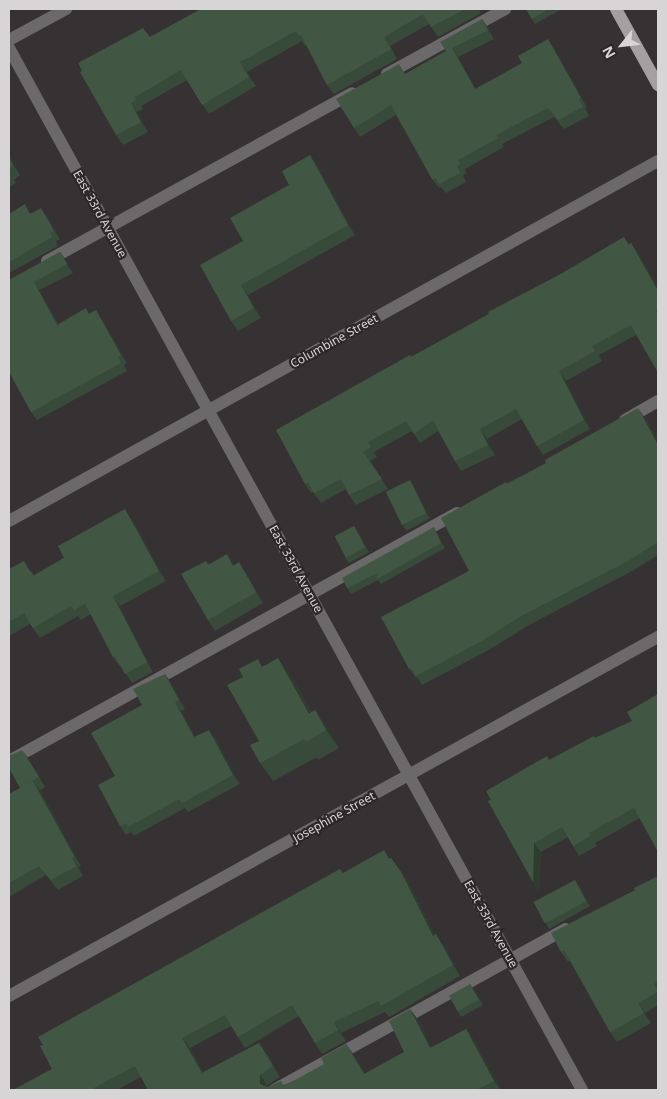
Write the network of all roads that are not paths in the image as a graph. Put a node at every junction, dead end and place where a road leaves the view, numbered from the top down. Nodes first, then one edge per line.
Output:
1 (66, 9) edge
2 (505, 9) edge
3 (616, 9) edge
4 (9, 40) edge
5 (9, 48) edge
6 (658, 85) edge
7 (658, 162) edge
8 (107, 227) junction
9 (33, 269) edge
10 (658, 401) edge
11 (208, 411) junction
12 (615, 426) edge
13 (466, 508) edge
14 (9, 521) edge
15 (310, 594) junction
16 (658, 637) edge
17 (9, 761) edge
18 (409, 775) junction
19 (580, 921) edge
20 (510, 960) junction
21 (9, 996) edge
22 (274, 1090) edge
23 (582, 1090) edge

1 - 4 street
2 - 8 street
3 - 6 main road
5 - 8 street, East 33rd Avenue
7 - 11 street, Columbine Street
8 - 9 street
8 - 11 street, East 33rd Avenue
10 - 12 street
11 - 14 street, Columbine Street
11 - 15 street, East 33rd Avenue
13 - 15 street
15 - 17 street
15 - 18 street, East 33rd Avenue
16 - 18 street, Josephine Street
18 - 20 street, East 33rd Avenue
18 - 21 street, Josephine Street
19 - 20 street
20 - 22 street
20 - 23 street, East 33rd Avenue

